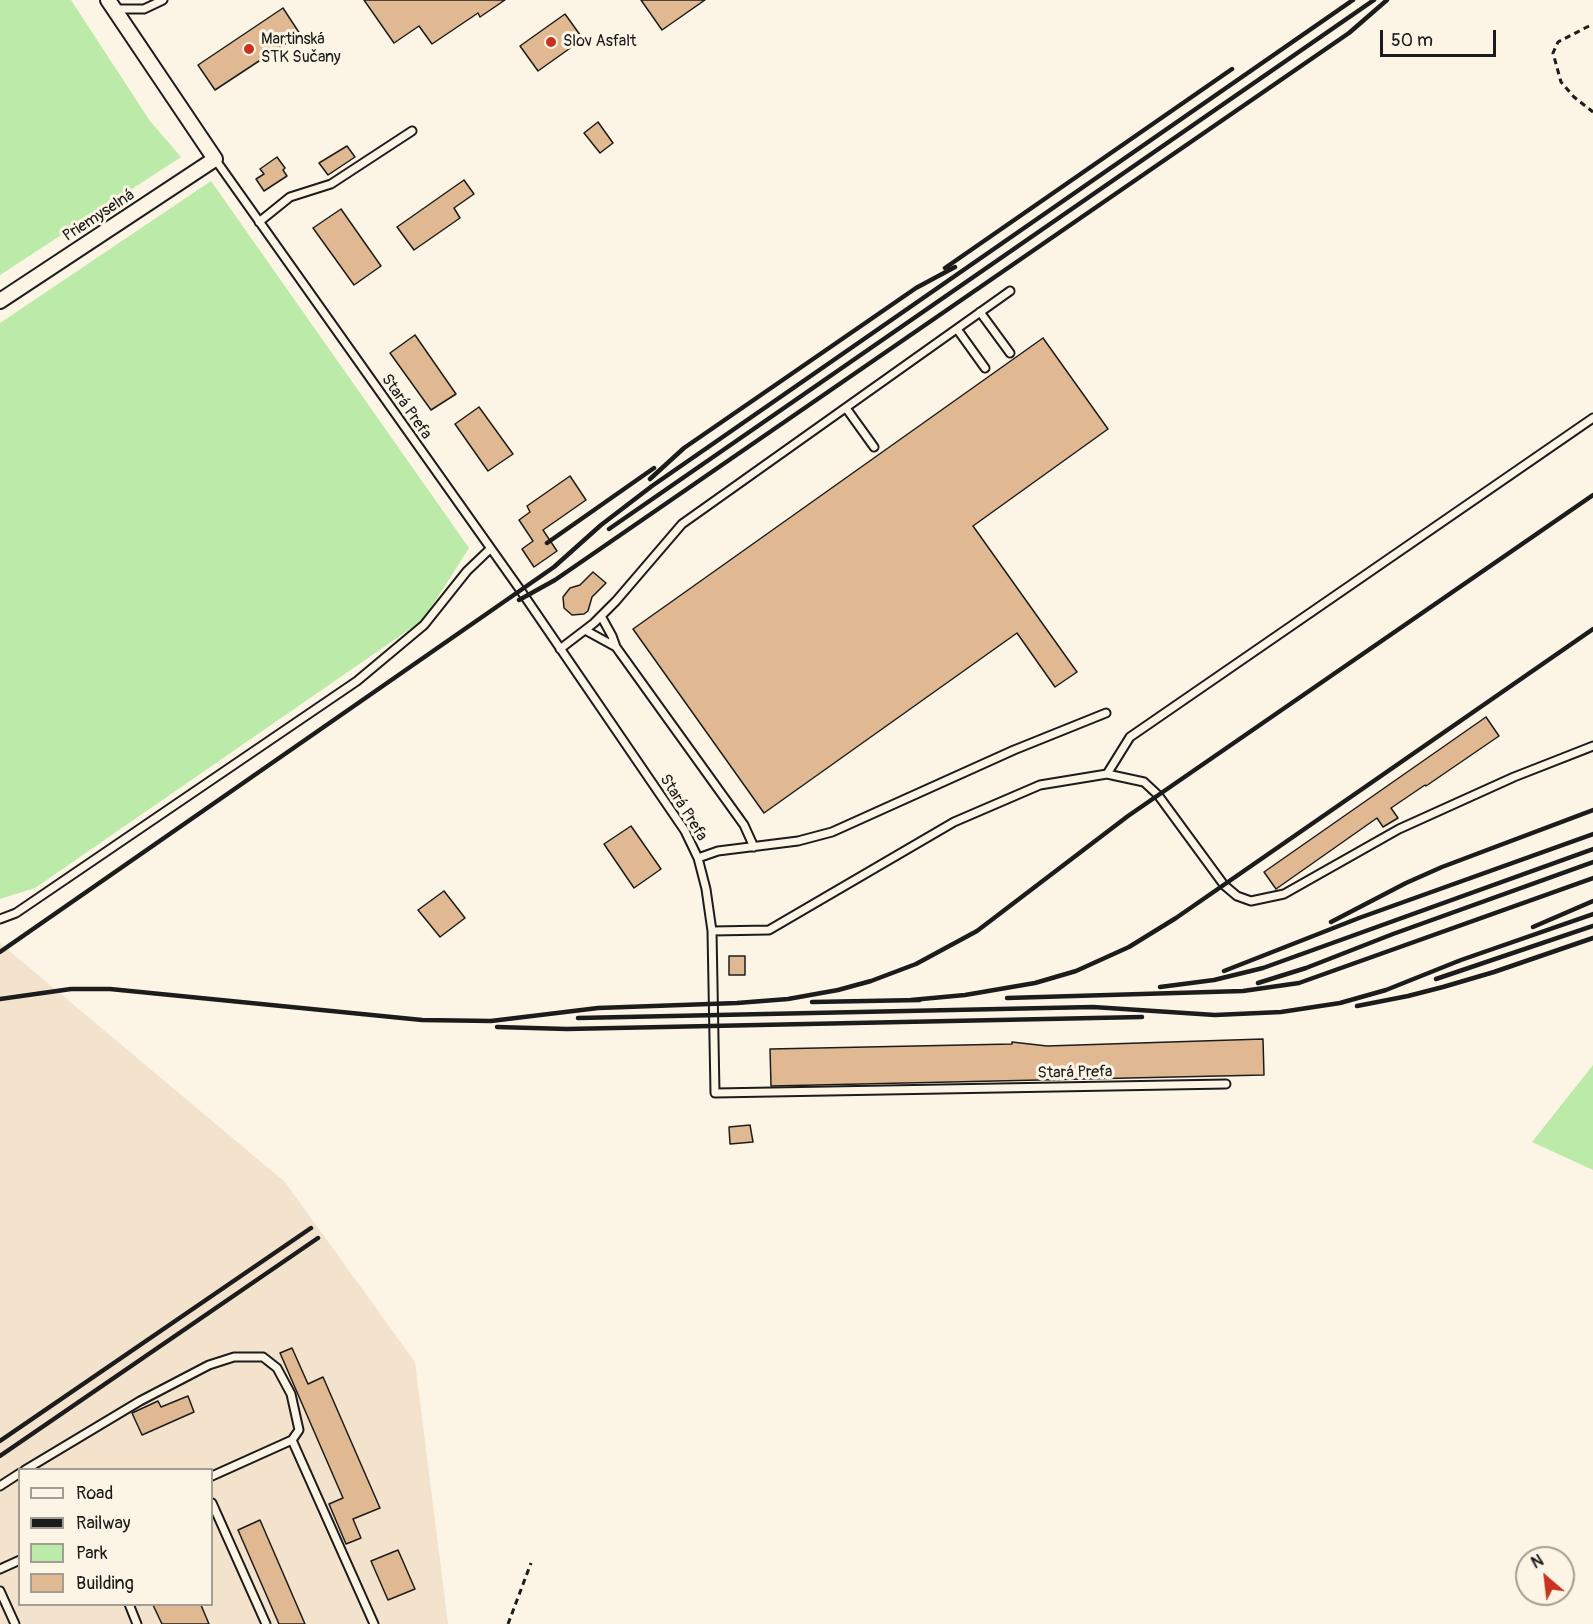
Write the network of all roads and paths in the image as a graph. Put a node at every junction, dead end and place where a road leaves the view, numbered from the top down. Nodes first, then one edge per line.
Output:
1 (164, 0) edge
2 (111, 4) edge
3 (1589, 27) dead end
4 (1593, 112) edge
5 (412, 131) dead end
6 (215, 159) junction
7 (259, 222) junction
8 (1010, 291) dead end
9 (0, 301) edge
10 (980, 312) junction
11 (957, 329) junction
12 (1010, 353) dead end
13 (985, 368) dead end
14 (846, 408) junction
15 (1593, 418) edge
16 (874, 447) dead end
17 (490, 549) junction
18 (601, 616) junction
19 (585, 630) junction
20 (616, 647) junction
21 (560, 649) junction
22 (1106, 713) dead end
23 (1593, 746) edge
24 (1107, 774) junction
25 (754, 847) junction
26 (698, 858) junction
27 (0, 919) edge
28 (712, 931) junction
29 (1226, 1084) dead end
30 (292, 1440) junction
31 (28, 1468) edge
32 (18, 1474) edge
33 (213, 1476) edge
34 (0, 1486) edge
35 (213, 1505) edge
36 (18, 1561) edge
37 (531, 1563) dead end
38 (0, 1569) edge
39 (0, 1590) edge
40 (129, 1606) edge
41 (15, 1624) edge
42 (137, 1624) edge
43 (266, 1624) edge
44 (374, 1624) edge
45 (508, 1624) edge

1 - 2 lane
2 - 6 street
3 - 4 path
5 - 7 lane
6 - 7 lane, Stará Prefa
6 - 9 street, Priemyselná
7 - 17 lane, Stará Prefa
8 - 10 lane
10 - 11 lane
10 - 12 lane
11 - 13 lane
11 - 14 lane
14 - 16 lane
14 - 18 lane
15 - 24 lane
17 - 21 lane, Stará Prefa
17 - 27 lane
18 - 19 lane
18 - 20 lane
19 - 20 lane
19 - 21 lane
20 - 25 lane
21 - 26 lane, Stará Prefa
22 - 25 lane
23 - 24 lane
24 - 28 lane
25 - 26 lane
26 - 28 lane, Stará Prefa
28 - 29 lane, Stará Prefa
30 - 31 lane
30 - 33 lane
30 - 44 lane
32 - 34 lane
35 - 43 lane
36 - 38 lane
37 - 45 path
39 - 41 lane
40 - 42 lane

